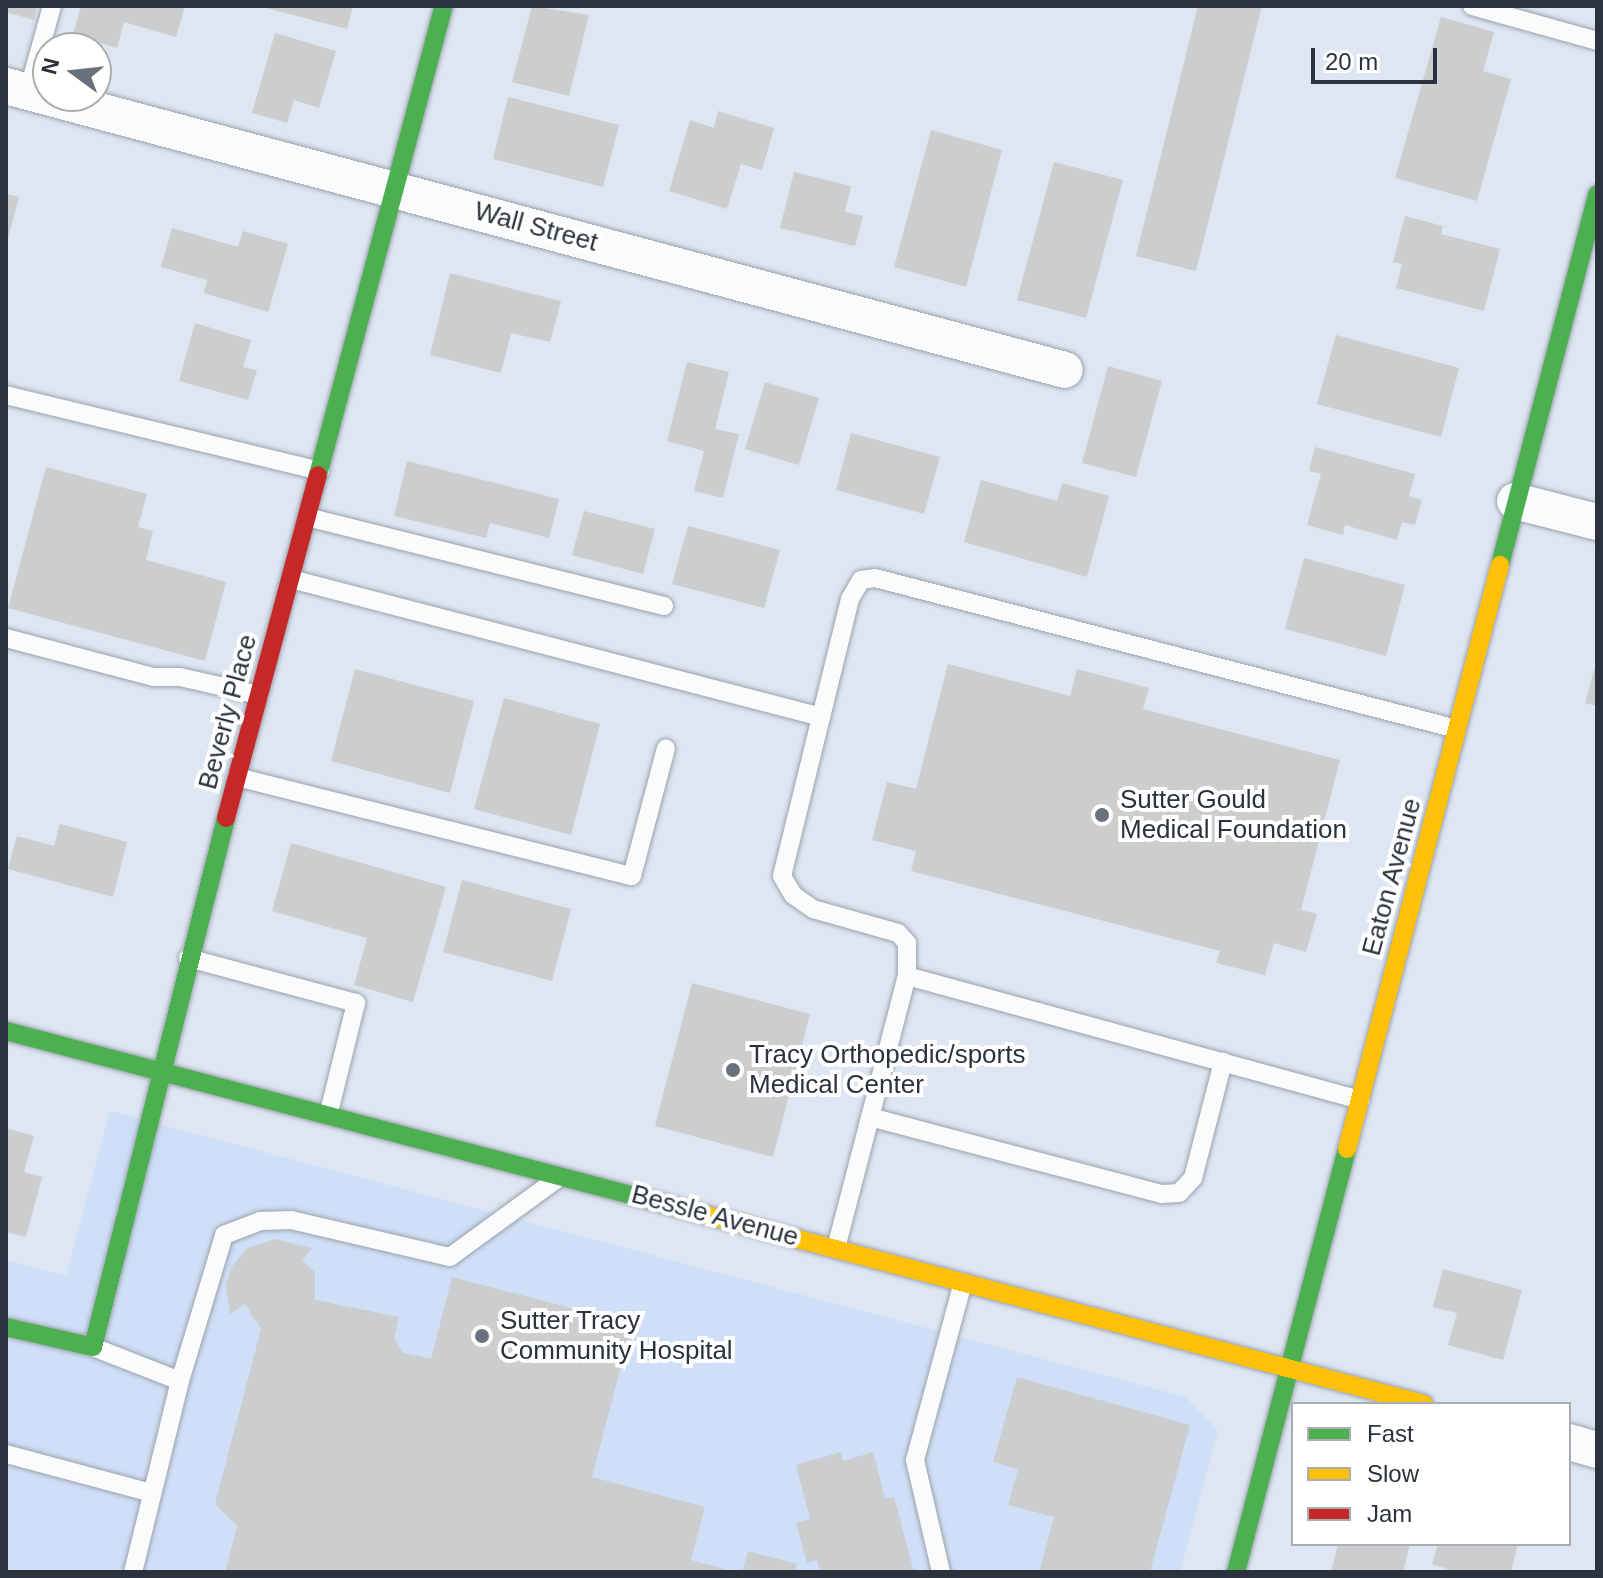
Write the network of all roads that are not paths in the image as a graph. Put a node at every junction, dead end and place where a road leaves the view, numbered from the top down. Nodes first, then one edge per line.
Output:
1 (52, 6) edge
2 (444, 6) edge
3 (1472, 6) edge
4 (1597, 41) edge
5 (17, 89) edge
6 (396, 189) junction
7 (1597, 195) edge
8 (1065, 370) dead end
9 (6, 395) edge
10 (320, 471) junction
11 (1515, 501) junction
12 (307, 517) junction
13 (1597, 522) edge
14 (291, 579) junction
15 (664, 606) dead end
16 (6, 638) edge
17 (259, 695) junction
18 (821, 717) junction
19 (1453, 728) junction
20 (666, 748) dead end
21 (237, 777) junction
22 (188, 958) junction
23 (907, 976) junction
24 (6, 1031) edge
25 (1223, 1062) junction
26 (159, 1074) junction
27 (1360, 1100) junction
28 (329, 1112) junction
29 (870, 1117) junction
30 (564, 1175) junction
31 (836, 1248) junction
32 (963, 1282) junction
33 (6, 1327) edge
34 (93, 1347) junction
35 (1290, 1369) junction
36 (180, 1381) junction
37 (1416, 1402) edge
38 (1571, 1443) edge
39 (1597, 1450) edge
40 (6, 1454) edge
41 (152, 1493) junction
42 (133, 1572) edge
43 (941, 1572) edge
44 (1236, 1572) edge

1 - 5 lane
2 - 6 street, Beverly Place
3 - 4 lane
5 - 6 street, Wall Street
6 - 8 street, Wall Street
6 - 10 street, Beverly Place
7 - 11 street, Eaton Avenue
9 - 10 lane
10 - 12 street, Beverly Place
11 - 13 street
11 - 19 street, Eaton Avenue
12 - 14 street, Beverly Place
12 - 15 lane
14 - 17 street, Beverly Place
14 - 18 lane
16 - 17 lane
17 - 21 street, Beverly Place
18 - 19 lane
18 - 23 lane
19 - 27 street, Eaton Avenue
20 - 21 lane
21 - 22 street, Beverly Place
22 - 26 street, Beverly Place
22 - 28 lane
23 - 25 lane
23 - 29 lane
24 - 26 street, Bessle Avenue
25 - 27 lane
25 - 29 lane
26 - 28 street, Bessle Avenue
26 - 34 street, Beverly Place
27 - 35 street, Eaton Avenue
28 - 30 street, Bessle Avenue
29 - 31 lane
30 - 31 street, Bessle Avenue
30 - 36 lane
31 - 32 street, Bessle Avenue
32 - 35 street, Bessle Avenue
32 - 43 lane
33 - 34 street
34 - 36 lane
35 - 37 street, Bessle Avenue
35 - 44 street, Eaton Avenue
36 - 41 lane
38 - 39 street
40 - 41 lane
41 - 42 lane

